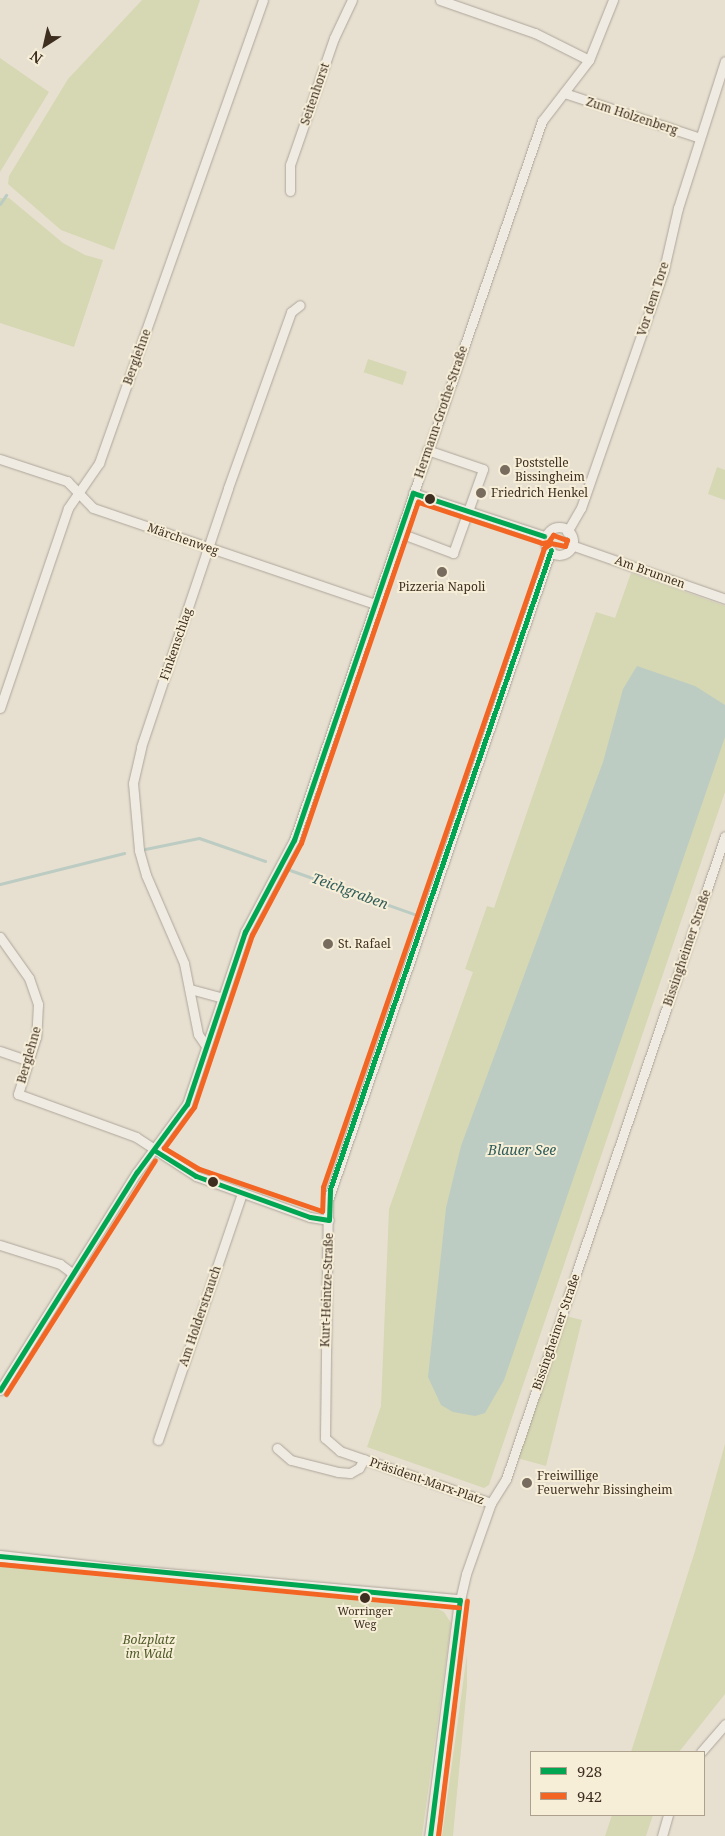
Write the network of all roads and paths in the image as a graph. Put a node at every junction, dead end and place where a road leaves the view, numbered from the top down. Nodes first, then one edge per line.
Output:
1 (263, 0) edge
2 (352, 0) edge
3 (440, 0) edge
4 (613, 0) edge
5 (589, 60) junction
6 (725, 61) edge
7 (564, 93) junction
8 (700, 138) junction
9 (290, 191) dead end
10 (300, 306) dead end
11 (427, 450) junction
12 (0, 459) edge
13 (78, 493) junction
14 (413, 493) junction
15 (468, 512) junction
16 (567, 532) junction
17 (400, 533) junction
18 (544, 536) junction
19 (574, 546) junction
20 (208, 548) junction
21 (551, 550) junction
22 (725, 599) edge
23 (375, 604) junction
24 (0, 708) edge
25 (725, 836) edge
26 (0, 936) edge
27 (190, 989) junction
28 (223, 998) junction
29 (206, 1046) junction
30 (0, 1051) edge
31 (29, 1061) junction
32 (154, 1150) junction
33 (242, 1193) junction
34 (330, 1220) junction
35 (0, 1245) edge
36 (72, 1273) junction
37 (0, 1390) edge
38 (325, 1438) joint
39 (158, 1440) dead end
40 (277, 1448) dead end
41 (364, 1459) junction
42 (491, 1503) junction
43 (0, 1556) edge
44 (460, 1600) junction
45 (725, 1724) edge
46 (702, 1751) edge
47 (668, 1816) edge
48 (430, 1836) edge
49 (662, 1836) edge

1 - 13 street, Berglehne
2 - 9 street, Seitenhorst
3 - 5 street
4 - 5 street, Hermann-Grothe-Straße
5 - 7 street, Hermann-Grothe-Straße
6 - 8 street, Vor dem Tore
7 - 8 street, Zum Holzenberg
7 - 11 street, Hermann-Grothe-Straße
8 - 16 street, Vor dem Tore
10 - 20 street, Finkenschlag
11 - 14 street, Hermann-Grothe-Straße
11 - 15 street
12 - 13 street, Märchenweg
13 - 20 street, Märchenweg
13 - 24 street, Berglehne
14 - 15 street
14 - 17 street, Hermann-Grothe-Straße
15 - 17 street
15 - 18 street
16 - 18 street
16 - 19 street
17 - 23 street, Hermann-Grothe-Straße
18 - 21 street
19 - 21 street
19 - 22 street, Am Brunnen
20 - 23 street, Märchenweg
20 - 27 street, Finkenschlag
21 - 34 street, Kurt-Heintze-Straße
23 - 28 street, Hermann-Grothe-Straße
25 - 42 street, Bissingheimer Straße
26 - 31 street, Berglehne
27 - 28 street
27 - 29 street, Finkenschlag
28 - 29 street, Hermann-Grothe-Straße
29 - 32 street, Hermann-Grothe-Straße
30 - 31 street
31 - 32 street, Berglehne
32 - 33 street
32 - 36 street, Hermann-Grothe-Straße
33 - 34 street
33 - 39 street, Am Holderstrauch
34 - 38 street, Kurt-Heintze-Straße
35 - 36 street
36 - 37 street, Hermann-Grothe-Straße
38 - 41 street, Präsident-Marx-Platz
40 - 41 street, Präsident-Marx-Platz
41 - 42 street, Präsident-Marx-Platz
42 - 44 street, Bissingheimer Straße
43 - 44 street
44 - 48 street, Bissingheimer Straße
45 - 46 street
47 - 49 street

